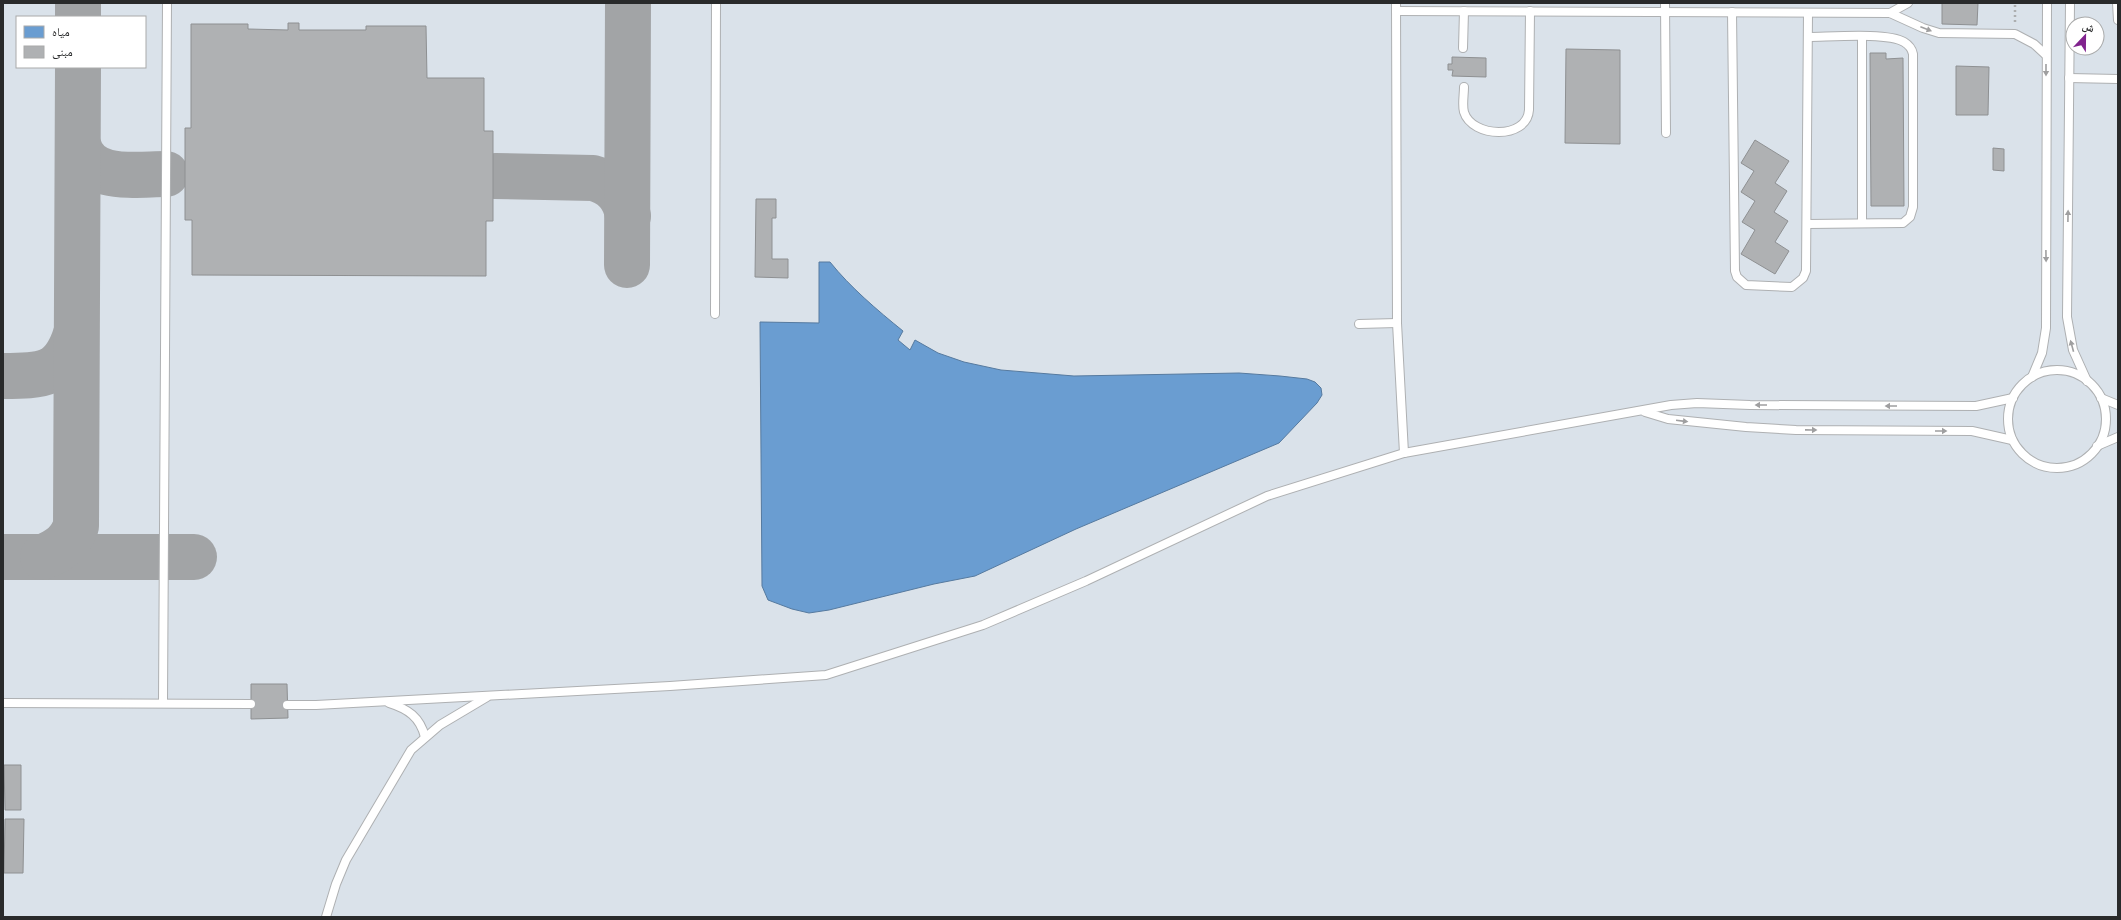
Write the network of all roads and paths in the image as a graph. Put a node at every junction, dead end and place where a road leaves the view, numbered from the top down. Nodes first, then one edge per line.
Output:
1 (167, 3) edge
2 (716, 3) edge
3 (1861, 3) edge
4 (1908, 3) edge
5 (2015, 3) edge
6 (2047, 3) edge
7 (2070, 3) edge
8 (2117, 3) edge
9 (1396, 7) edge
10 (1665, 7) edge
11 (1464, 11) junction
12 (1530, 11) junction
13 (1732, 12) junction
14 (1861, 12) junction
15 (1808, 13) junction
16 (1890, 13) junction
17 (2118, 20) edge
18 (2015, 34) junction
19 (1862, 36) junction
20 (1808, 37) junction
21 (1463, 48) dead end
22 (2046, 55) junction
23 (2069, 78) junction
24 (2118, 79) edge
25 (1464, 87) dead end
26 (1666, 133) dead end
27 (1862, 223) junction
28 (1808, 224) junction
29 (715, 314) dead end
30 (1397, 323) junction
31 (1359, 324) dead end
32 (2032, 377) junction
33 (2087, 381) junction
34 (2012, 398) junction
35 (2101, 398) junction
36 (2118, 405) edge
37 (1644, 411) junction
38 (2118, 437) edge
39 (2012, 440) junction
40 (2098, 446) junction
41 (1404, 453) junction
42 (490, 696) junction
43 (383, 701) junction
44 (163, 703) junction
45 (3, 704) edge
46 (251, 704) dead end
47 (287, 705) dead end
48 (425, 737) junction
49 (326, 917) edge

1 - 44 lane
2 - 29 lane
3 - 14 lane
4 - 16 lane
5 - 18 path
6 - 22 lane
7 - 23 lane
8 - 17 lane
9 - 11 lane
9 - 30 lane
10 - 12 lane
10 - 13 lane
10 - 26 lane
11 - 12 lane
11 - 21 lane
12 - 25 lane
13 - 15 lane
13 - 28 lane
14 - 15 lane
14 - 16 lane
15 - 20 lane
16 -> 18 lane
18 - 22 lane
19 - 20 lane
19 - 27 lane
19 - 27 lane
20 - 28 lane
22 -> 32 lane
23 - 24 lane
33 -> 23 lane
27 - 28 lane
30 - 31 lane
30 - 41 lane
32 - 33 lane
32 - 34 lane
33 - 35 lane
34 -> 37 lane
34 - 39 lane
35 - 36 lane
35 - 40 lane
37 -> 39 lane
37 - 41 lane
38 - 40 lane
39 - 40 lane
41 - 42 lane
42 - 43 lane
42 - 48 lane
43 - 47 lane
43 - 48 lane
44 - 45 lane
44 - 46 lane
48 - 49 lane

